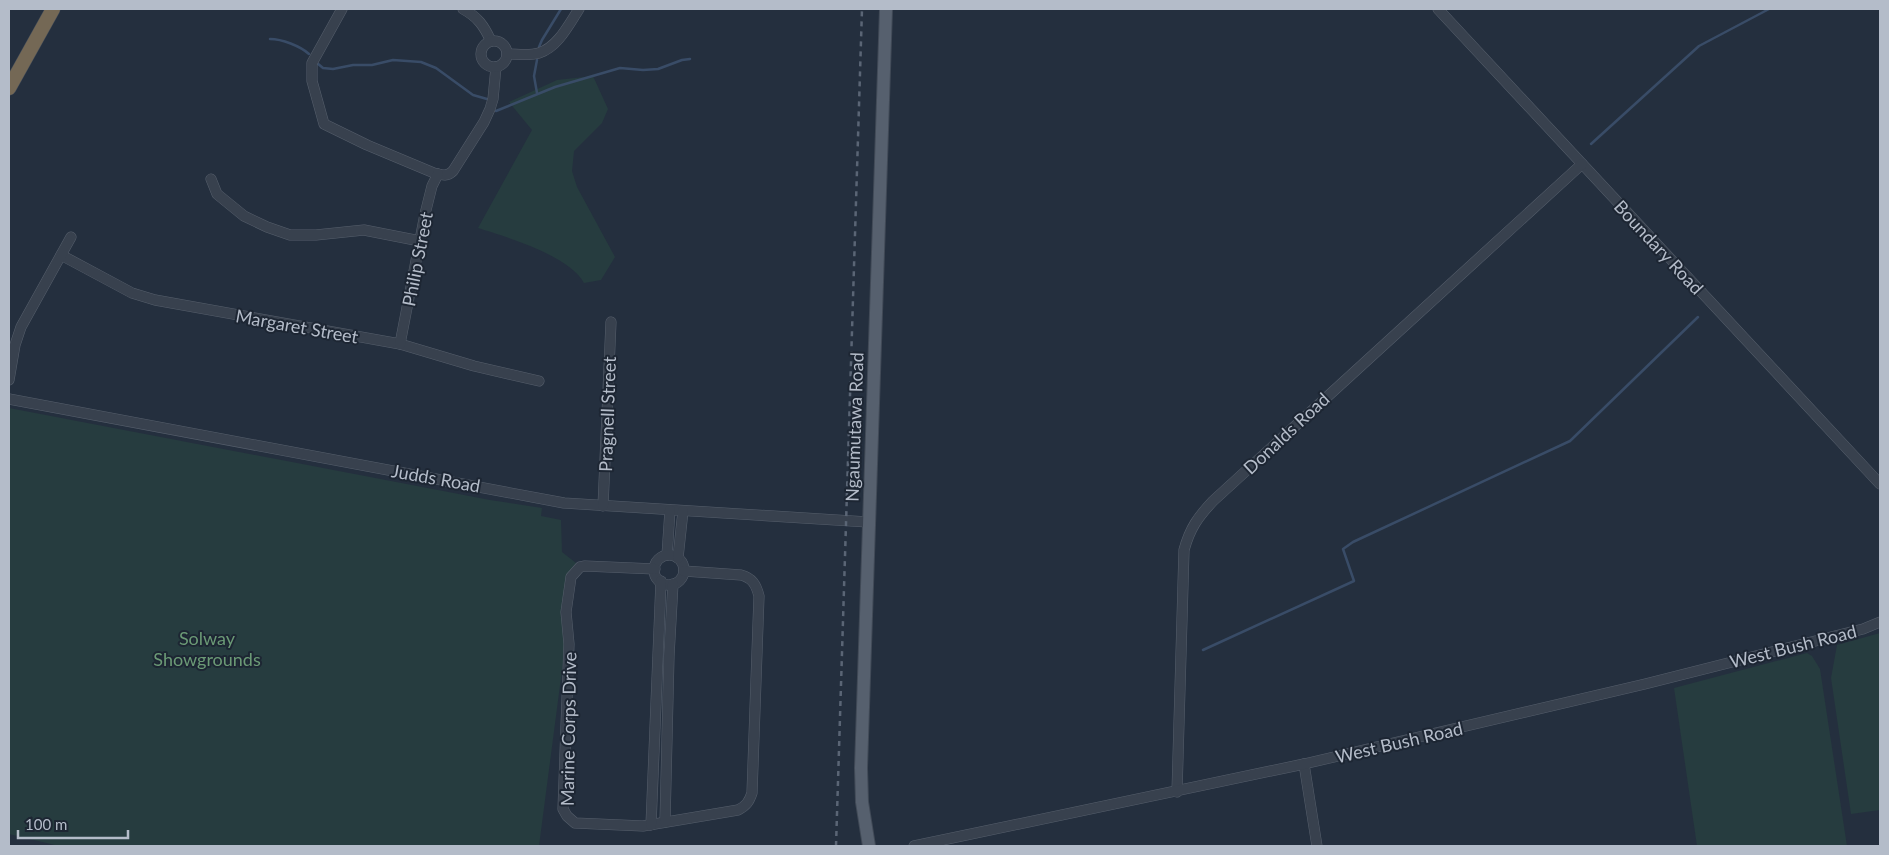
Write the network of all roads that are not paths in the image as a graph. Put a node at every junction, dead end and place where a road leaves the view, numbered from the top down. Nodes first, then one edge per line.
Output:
1 (53, 9) edge
2 (342, 9) edge
3 (463, 9) edge
4 (578, 9) edge
5 (886, 9) edge
6 (1438, 9) edge
7 (491, 41) junction
8 (507, 54) junction
9 (496, 67) junction
10 (9, 88) edge
11 (1582, 164) junction
12 (438, 174) junction
13 (211, 179) dead end
14 (71, 237) dead end
15 (420, 241) junction
16 (61, 255) junction
17 (611, 322) dead end
18 (400, 344) junction
19 (9, 380) edge
20 (539, 381) dead end
21 (9, 398) edge
22 (1880, 484) edge
23 (603, 506) junction
24 (670, 510) junction
25 (683, 511) junction
26 (868, 522) junction
27 (667, 555) junction
28 (678, 558) junction
29 (655, 569) junction
30 (684, 571) junction
31 (660, 582) junction
32 (673, 584) junction
33 (1880, 622) edge
34 (657, 656) junction
35 (669, 656) junction
36 (655, 717) junction
37 (667, 718) junction
38 (1304, 764) junction
39 (654, 780) junction
40 (665, 780) junction
41 (1177, 792) junction
42 (665, 822) junction
43 (651, 825) junction
44 (868, 846) edge
45 (914, 846) edge
46 (1317, 846) edge

1 - 10 highway
2 - 12 street
3 - 7 street
4 - 8 street
5 - 26 main road, Ngaumutawa Road
6 - 11 street, Boundary Road
7 - 8 street
7 - 9 street
8 - 9 street
9 - 12 street
11 - 22 street, Boundary Road
11 - 41 street, Donalds Road
12 - 15 street, Philip Street
13 - 15 street
14 - 16 street
15 - 18 street, Philip Street
16 - 18 street, Margaret Street
16 - 19 street
17 - 23 street, Pragnell Street
18 - 20 street, Margaret Street
21 - 23 street, Judds Road
23 - 24 street, Judds Road
24 - 25 street, Judds Road
24 - 27 street
25 - 26 street, Judds Road
25 - 28 street
26 - 44 main road, Ngaumutawa Road
27 - 28 street
27 - 29 street
28 - 30 street
29 - 31 street
29 - 43 street, Marine Corps Drive
30 - 32 street
30 - 42 street, Marine Corps Drive
31 - 32 street
31 - 34 street
32 - 35 street
33 - 38 street, West Bush Road
34 - 35 street
34 - 36 street
35 - 37 street
36 - 37 street
36 - 39 street
37 - 40 street
38 - 41 street, West Bush Road
38 - 46 street
39 - 40 street
39 - 43 street
40 - 42 street
41 - 45 street, West Bush Road
42 - 43 street, Marine Corps Drive

